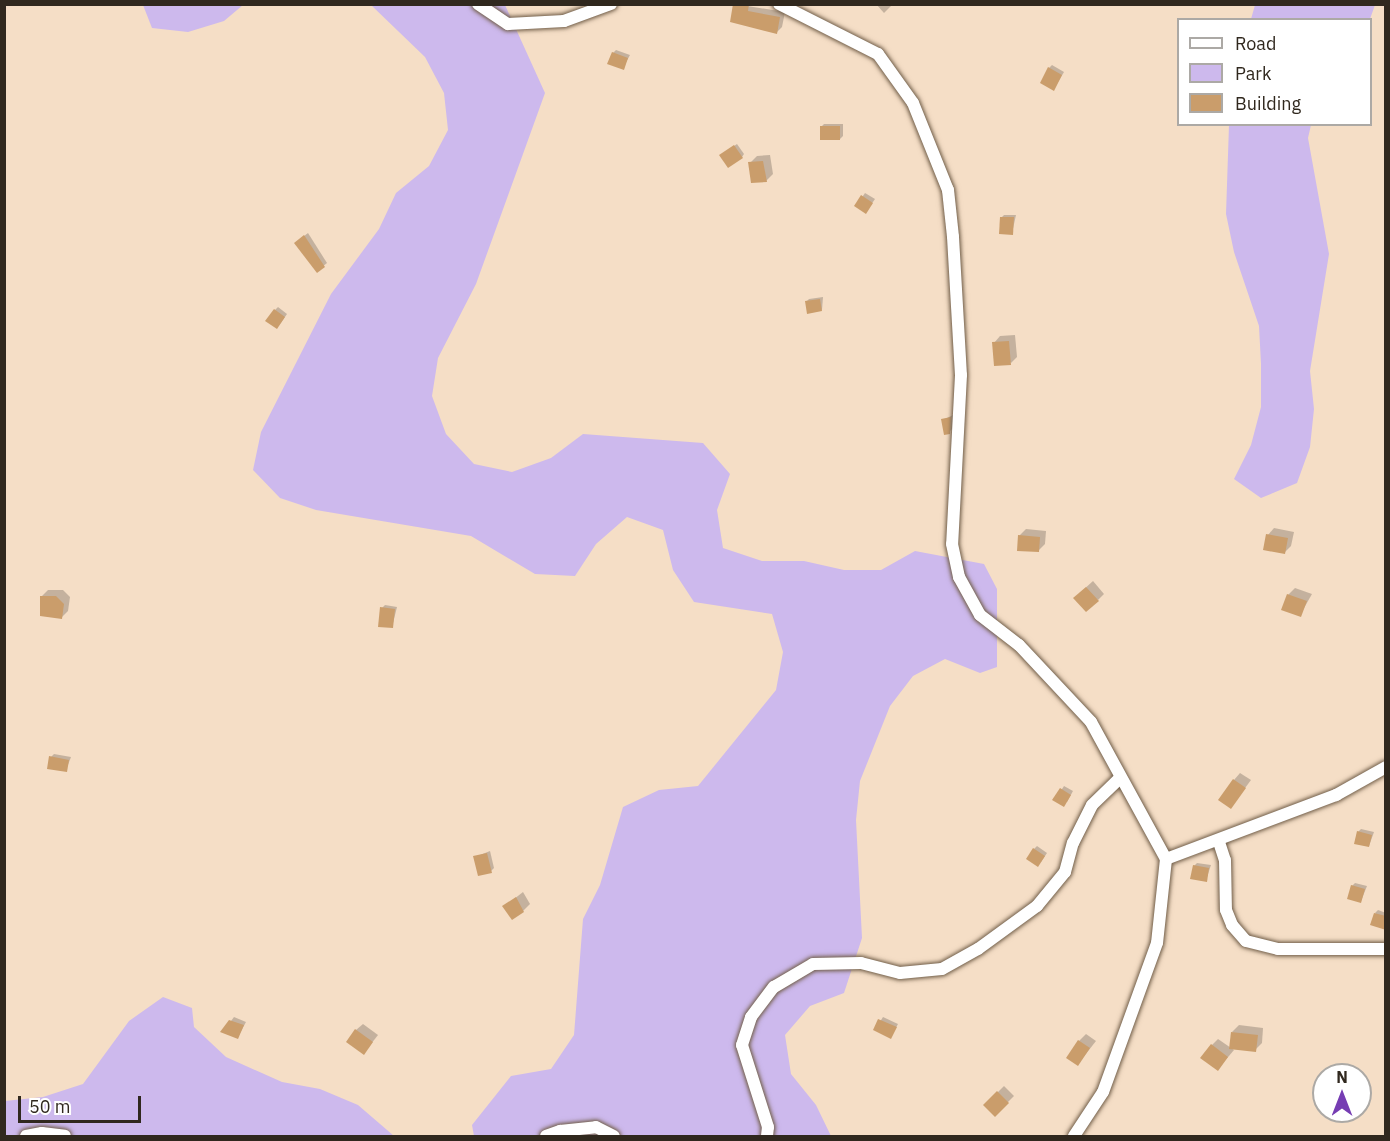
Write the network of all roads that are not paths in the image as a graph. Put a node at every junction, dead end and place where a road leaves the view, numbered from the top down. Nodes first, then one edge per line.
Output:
1 (478, 4) edge
2 (611, 4) edge
3 (779, 4) edge
4 (1386, 767) edge
5 (1120, 778) junction
6 (1219, 842) junction
7 (1166, 859) junction
8 (1386, 949) edge
9 (26, 1137) edge
10 (65, 1137) edge
11 (546, 1137) edge
12 (614, 1137) edge
13 (767, 1137) edge
14 (1074, 1137) edge

1 - 2 street
3 - 5 street
4 - 6 street
5 - 7 street
5 - 13 street
6 - 7 street
6 - 8 street
7 - 14 street
9 - 10 street
11 - 12 street

